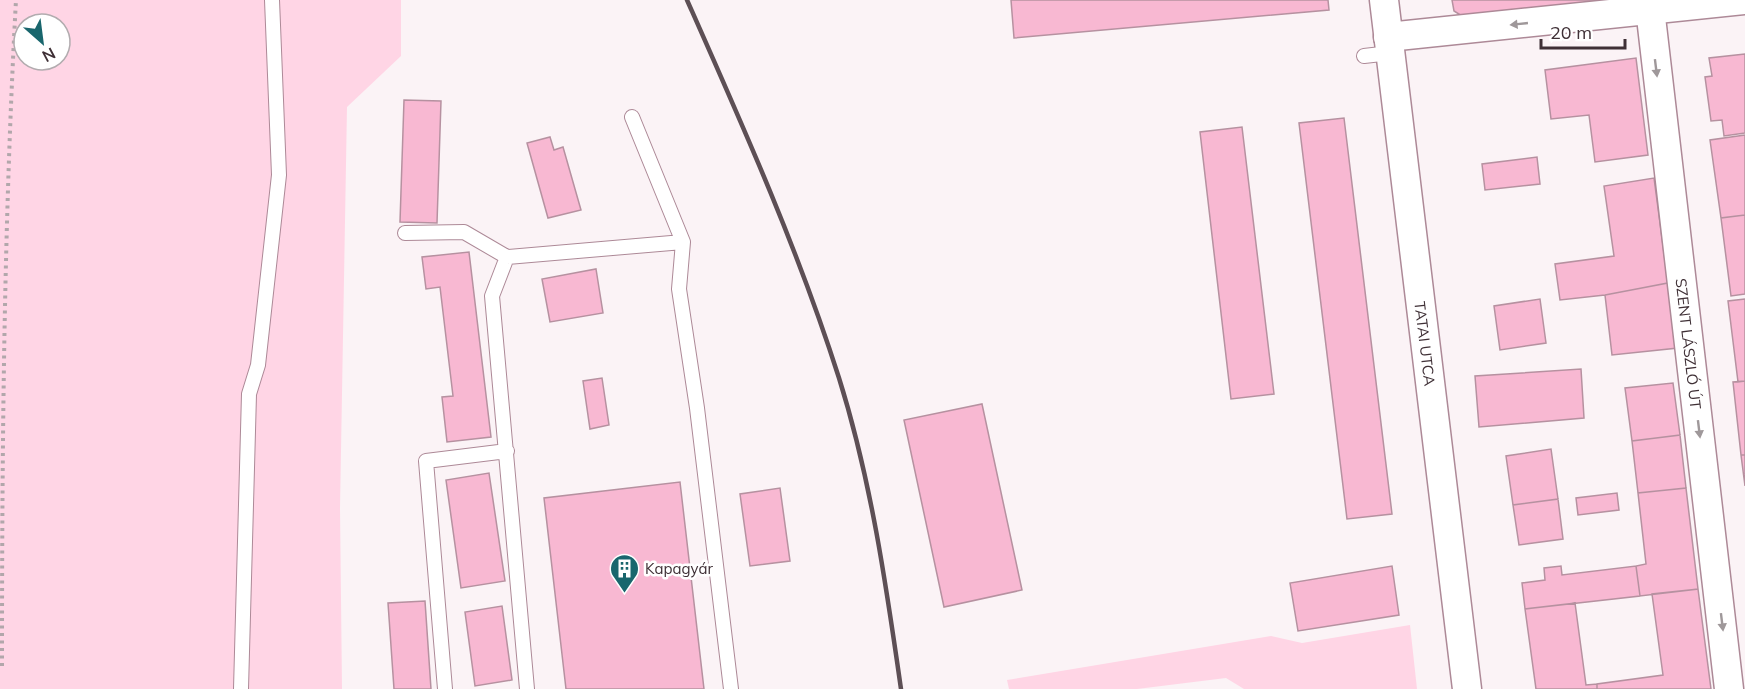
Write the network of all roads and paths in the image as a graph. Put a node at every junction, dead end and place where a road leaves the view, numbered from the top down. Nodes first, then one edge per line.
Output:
1 (16, 0) edge
2 (272, 0) edge
3 (1384, 0) edge
4 (1744, 0) edge
5 (1649, 5) edge
6 (1381, 49) junction
7 (632, 117) dead end
8 (405, 233) dead end
9 (683, 242) junction
10 (507, 258) junction
11 (507, 452) junction
12 (2, 666) dead end
13 (241, 689) edge
14 (445, 689) edge
15 (527, 689) edge
16 (731, 689) edge
17 (1467, 689) edge
18 (1729, 689) edge

1 - 12 path
2 - 13 lane
3 - 6 street, TATAI UTCA
4 - 5 street
5 -> 6 street
5 -> 18 street, SZENT LÁSZLÓ ÚT
6 - 17 street, TATAI UTCA
7 - 9 lane
8 - 10 lane
9 - 10 lane
9 - 16 lane
10 - 11 lane
11 - 14 lane
11 - 15 lane

